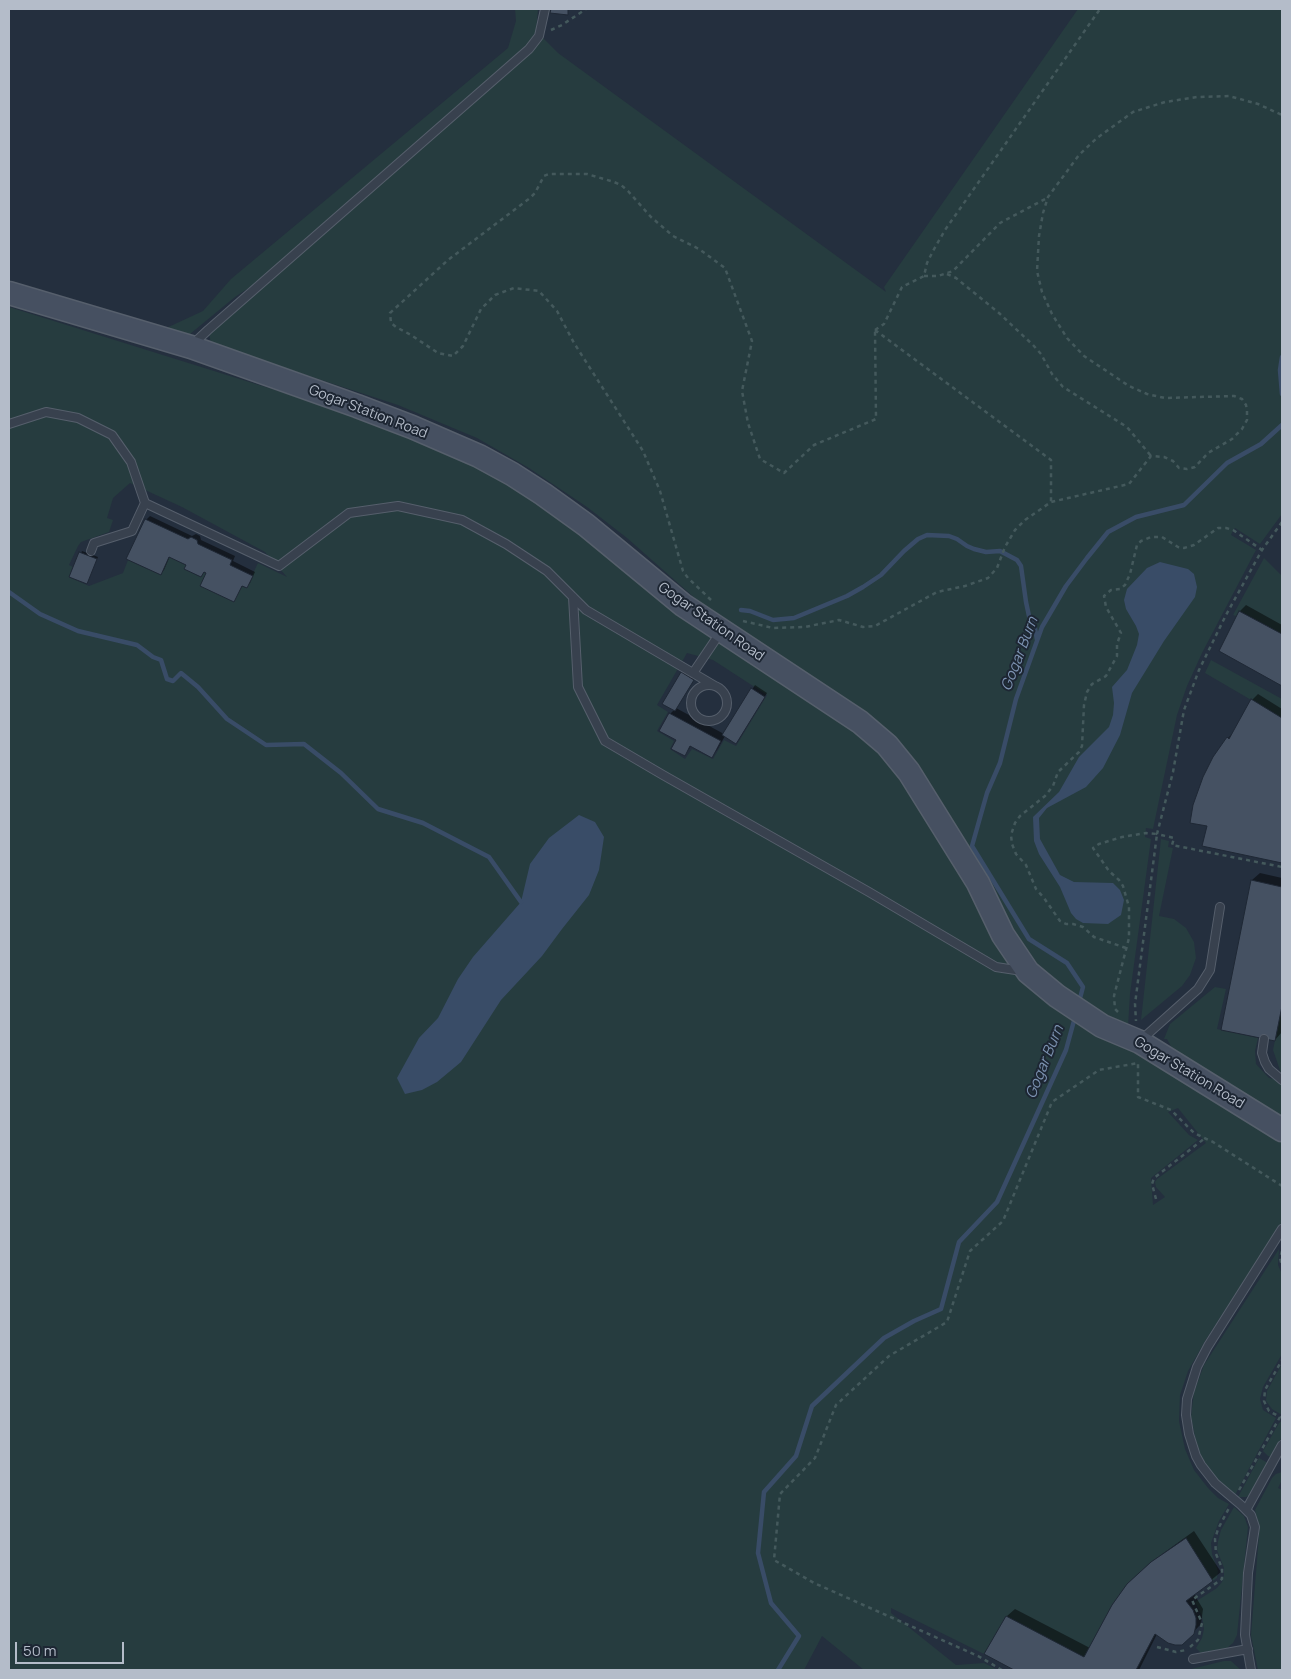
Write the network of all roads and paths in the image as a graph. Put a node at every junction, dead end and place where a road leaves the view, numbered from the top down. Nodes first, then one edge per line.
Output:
1 (545, 9) edge
2 (586, 9) edge
3 (1100, 9) edge
4 (539, 36) junction
5 (1282, 115) edge
6 (1048, 197) junction
7 (947, 274) junction
8 (924, 276) junction
9 (9, 293) edge
10 (875, 330) junction
11 (191, 347) junction
12 (9, 424) edge
13 (1150, 458) junction
14 (1051, 502) junction
15 (145, 503) junction
16 (1282, 522) edge
17 (1262, 550) junction
18 (91, 551) dead end
19 (573, 597) junction
20 (712, 600) dead end
21 (740, 620) dead end
22 (721, 631) junction
23 (693, 673) junction
24 (715, 686) junction
25 (1157, 834) junction
26 (1282, 867) edge
27 (1220, 907) dead end
28 (1126, 948) junction
29 (1028, 972) junction
30 (1122, 1016) dead end
31 (1128, 1019) dead end
32 (1138, 1031) junction
33 (1264, 1039) dead end
34 (1282, 1080) edge
35 (1282, 1130) edge
36 (1205, 1138) junction
37 (1282, 1186) edge
38 (1156, 1199) dead end
39 (1282, 1229) edge
40 (1282, 1251) edge
41 (1282, 1266) edge
42 (1282, 1360) edge
43 (1282, 1445) edge
44 (1234, 1500) junction
45 (1246, 1510) junction
46 (1156, 1647) dead end
47 (1248, 1649) junction
48 (1193, 1659) dead end
49 (1002, 1670) edge
50 (1251, 1670) edge

1 - 4 lane
2 - 4 path
3 - 8 path
4 - 11 lane
5 - 6 path
6 - 7 path
6 - 13 path
7 - 8 path
7 - 13 path
8 - 10 path
9 - 11 street, Gogar Station Road
10 - 14 path
10 - 20 path
11 - 22 street, Gogar Station Road
12 - 15 lane
13 - 14 path
14 - 21 path
15 - 18 lane
15 - 19 lane
16 - 17 path
17 - 25 path
17 - 28 path
19 - 23 lane
19 - 29 lane
22 - 23 lane
22 - 29 street, Gogar Station Road
23 - 24 lane
24 - 24 lane
25 - 26 path
25 - 28 path
25 - 32 path
27 - 32 lane
28 - 30 path
29 - 32 street, Gogar Station Road
31 - 32 path
32 - 35 street, Gogar Station Road
33 - 34 lane
36 - 37 path
36 - 38 path
36 - 49 path
39 - 44 lane
40 - 41 path
42 - 44 path
43 - 45 lane
44 - 45 lane
44 - 46 path
45 - 47 lane
47 - 48 lane
47 - 50 lane

